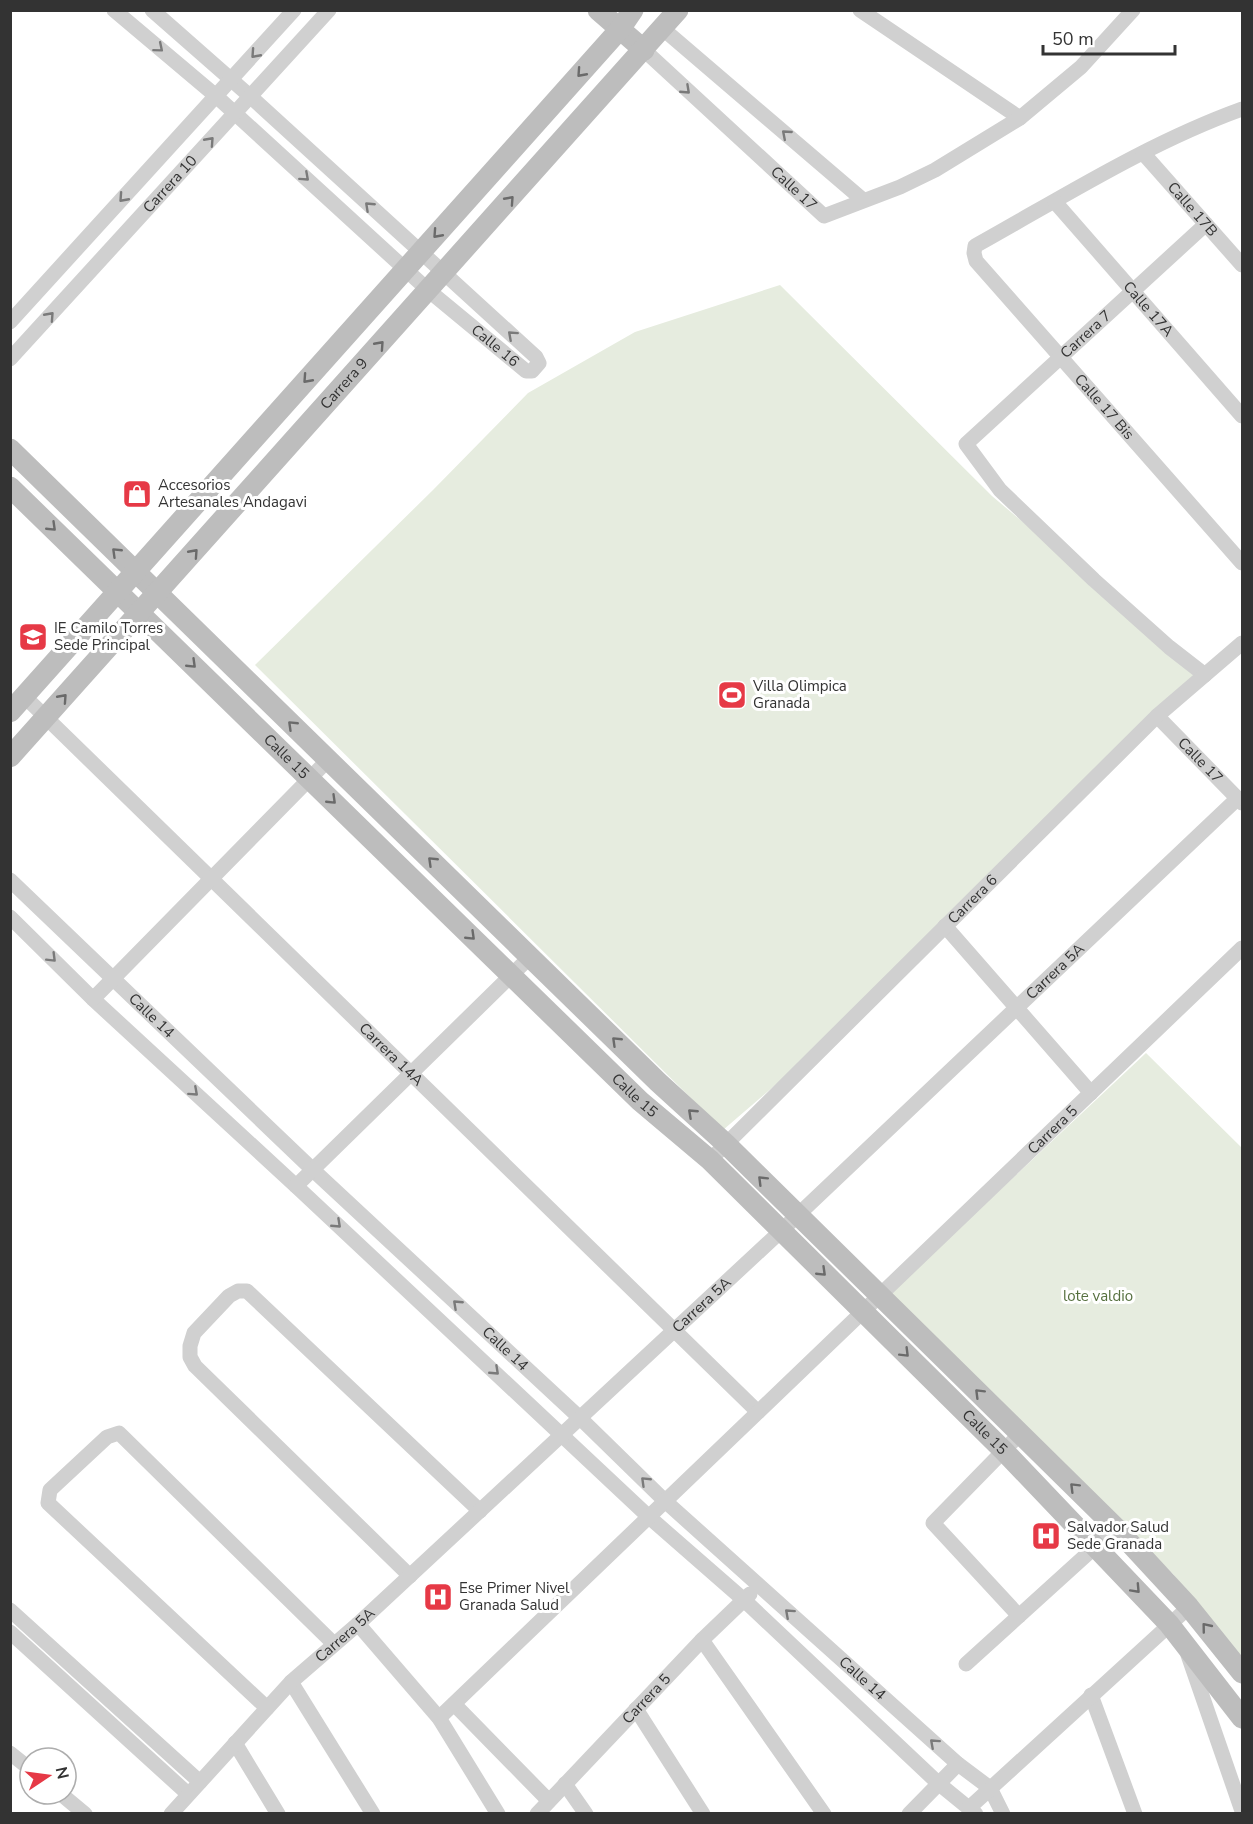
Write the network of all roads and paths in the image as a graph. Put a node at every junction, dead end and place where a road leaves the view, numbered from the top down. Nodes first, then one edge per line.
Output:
1 (114, 10) edge
2 (152, 10) edge
3 (294, 10) edge
4 (329, 10) edge
5 (598, 10) edge
6 (633, 10) edge
7 (642, 10) edge
8 (678, 10) edge
9 (860, 10) edge
10 (1132, 10) edge
11 (662, 28) junction
12 (620, 29) junction
13 (644, 50) junction
14 (231, 80) junction
15 (216, 96) junction
16 (250, 97) junction
17 (1242, 109) edge
18 (235, 113) junction
19 (1020, 118) junction
20 (1143, 153) junction
21 (862, 200) junction
22 (1055, 202) junction
23 (1206, 224) junction
24 (420, 253) junction
25 (1242, 265) edge
26 (405, 269) junction
27 (443, 274) junction
28 (428, 290) junction
29 (1134, 291) junction
30 (10, 322) edge
31 (1063, 357) junction
32 (10, 359) edge
33 (1242, 416) edge
34 (10, 449) edge
35 (10, 487) edge
36 (1242, 563) edge
37 (136, 572) junction
38 (118, 591) junction
39 (158, 593) junction
40 (140, 613) junction
41 (1242, 643) edge
42 (1205, 675) junction
43 (17, 704) edge
44 (1157, 716) junction
45 (46, 717) junction
46 (10, 757) edge
47 (328, 760) junction
48 (310, 778) junction
49 (1240, 801) edge
50 (212, 879) junction
51 (10, 880) edge
52 (10, 917) edge
53 (945, 926) junction
54 (1242, 948) edge
55 (530, 957) junction
56 (512, 975) junction
57 (114, 978) junction
58 (93, 999) junction
59 (1017, 1007) junction
60 (411, 1073) junction
61 (1091, 1093) junction
62 (726, 1144) junction
63 (710, 1160) junction
64 (313, 1170) junction
65 (296, 1186) junction
66 (798, 1216) junction
67 (781, 1232) junction
68 (880, 1295) junction
69 (863, 1312) junction
70 (675, 1330) junction
71 (758, 1412) junction
72 (580, 1418) junction
73 (563, 1434) junction
74 (1020, 1434) junction
75 (1004, 1451) junction
76 (665, 1501) junction
77 (480, 1511) junction
78 (649, 1517) junction
79 (1116, 1528) junction
80 (1096, 1546) junction
81 (410, 1576) junction
82 (758, 1585) junction
83 (744, 1600) junction
84 (1189, 1607) junction
85 (10, 1610) edge
86 (1019, 1616) junction
87 (358, 1624) junction
88 (1175, 1631) junction
89 (10, 1632) edge
90 (702, 1640) junction
91 (334, 1644) junction
92 (966, 1664) dead end
93 (1242, 1673) edge
94 (291, 1682) junction
95 (1091, 1695) junction
96 (454, 1704) junction
97 (267, 1708) junction
98 (636, 1710) junction
99 (439, 1718) junction
100 (1242, 1718) edge
101 (235, 1743) junction
102 (958, 1764) junction
103 (200, 1782) junction
104 (938, 1783) junction
105 (565, 1784) junction
106 (990, 1788) junction
107 (188, 1794) junction
108 (549, 1801) junction
109 (973, 1810) edge
110 (1242, 1811) edge
111 (171, 1814) edge
112 (278, 1814) edge
113 (373, 1814) edge
114 (498, 1814) edge
115 (537, 1814) edge
116 (586, 1814) edge
117 (703, 1814) edge
118 (824, 1814) edge
119 (909, 1814) edge
120 (1003, 1814) edge
121 (1135, 1814) edge

1 -> 15 street, Calle 16
2 - 14 street, Calle 16
3 -> 14 street, Carrera 10
4 - 16 street, Carrera 10
5 - 12 street, Calle 17
6 - 12 street, Carrera 9
7 - 11 street
8 - 11 street, Carrera 9
9 - 19 street
10 - 19 street
11 - 13 street, Carrera 9
21 -> 11 street
12 - 13 street, Calle 17
12 -> 24 street, Carrera 9
13 -> 21 street, Calle 17
27 -> 13 street, Carrera 9
14 - 15 street, Carrera 10
14 - 16 street, Calle 16
15 - 18 street, Calle 16
15 -> 30 street, Carrera 10
16 - 18 street, Carrera 10
24 -> 16 street, Calle 16
17 - 20 street
18 -> 26 street, Calle 16
32 -> 18 street, Carrera 10
19 - 21 street
20 - 22 street
20 - 23 street, Calle 17B
22 - 29 street, Calle 17A
22 - 31 street, Calle 17 Bis
23 - 25 street, Calle 17B
23 - 29 street, Carrera 7
24 - 26 street, Carrera 9
24 - 27 street, Calle 16
26 - 28 street, Calle 16
26 -> 37 street, Carrera 9
27 - 28 street, Carrera 9
28 -> 27 street, Calle 16
39 -> 28 street, Carrera 9
29 - 31 street, Carrera 7
29 - 33 street, Calle 17A
31 - 36 street, Calle 17 Bis
31 - 42 street, Carrera 7
37 -> 34 street, Calle 15
35 -> 38 street, Calle 15
37 - 38 street, Carrera 9
37 - 39 street, Calle 15
38 - 40 street, Calle 15
38 - 43 street, Carrera 9
39 - 40 street, Carrera 9
47 -> 39 street, Calle 15
45 -> 40 street, Carrera 9
40 -> 48 street, Calle 15
41 - 42 street, Carrera 6
42 - 44 street, Carrera 6
43 - 45 street, Carrera 14A
44 - 49 street, Calle 17
44 - 53 street, Carrera 6
45 - 46 street, Carrera 9
45 - 50 street, Carrera 14A
47 - 48 street
55 -> 47 street, Calle 15
48 - 50 street
48 -> 56 street, Calle 15
49 - 59 street, Carrera 5A
50 - 57 street
50 - 60 street, Carrera 14A
51 - 57 street, Calle 14
52 -> 58 street, Calle 14
53 - 59 street
53 - 62 street, Carrera 6
54 - 61 street, Carrera 5
55 - 56 street
62 -> 55 street, Calle 15
56 - 60 street
56 - 63 street, Calle 15
57 - 58 street
57 - 64 street, Calle 14
58 -> 65 street, Calle 14
59 - 61 street
59 - 66 street, Carrera 5A
60 - 64 street
60 - 70 street, Carrera 14A
61 - 68 street, Carrera 5
62 - 63 street, Carrera 6
66 -> 62 street, Calle 15
63 - 67 street, Calle 15
64 - 65 street
72 -> 64 street, Calle 14
65 -> 73 street, Calle 14
66 - 67 street, Carrera 5A
66 - 68 street, Calle 15
67 -> 69 street, Calle 15
67 - 70 street, Carrera 5A
68 - 69 street, Carrera 5
74 -> 68 street, Calle 15
69 - 71 street, Carrera 5
69 -> 75 street, Calle 15
70 - 71 street, Carrera 14A
70 - 72 street, Carrera 5A
71 - 76 street, Carrera 5
72 - 73 street, Carrera 5A
76 -> 72 street, Calle 14
73 - 77 street, Carrera 5A
73 - 78 street, Calle 14
74 - 75 street
79 -> 74 street, Calle 15
75 - 80 street, Calle 15
75 - 86 street
76 - 78 street, Carrera 5
76 - 82 street, Calle 14
77 - 81 street, Carrera 5A
77 - 81 street
78 - 83 street, Calle 14
78 - 96 street, Carrera 5
79 - 80 street
79 - 84 street, Calle 15
80 - 86 street
80 -> 88 street, Calle 15
81 - 87 street, Carrera 5A
82 - 83 street, Carrera 5
102 -> 82 street, Calle 14
83 - 90 street, Carrera 5
83 - 104 street, Calle 14
84 - 88 street
93 -> 84 street, Calle 15
85 - 103 street
86 - 92 street
87 - 91 street, Carrera 5A
87 - 99 street
88 - 95 street
88 - 100 street, Calle 15
88 - 110 street
89 - 107 street
90 - 98 street, Carrera 5
90 - 118 street
91 - 94 street, Carrera 5A
91 - 97 street
94 - 97 street, Carrera 5A
94 - 113 street
95 - 106 street
95 - 121 street
96 - 99 street, Carrera 5
96 - 108 street
97 - 101 street, Carrera 5A
98 - 105 street, Carrera 5
98 - 117 street
99 - 114 street
101 - 103 street, Carrera 5A
101 - 112 street
102 - 104 street
102 - 106 street, Calle 14
103 - 107 street, Carrera 5A
104 - 109 street, Calle 14
104 - 119 street
105 - 108 street, Carrera 5
105 - 116 street
106 - 109 street
106 - 120 street, Calle 14
107 - 111 street, Carrera 5A
108 - 115 street, Carrera 5

